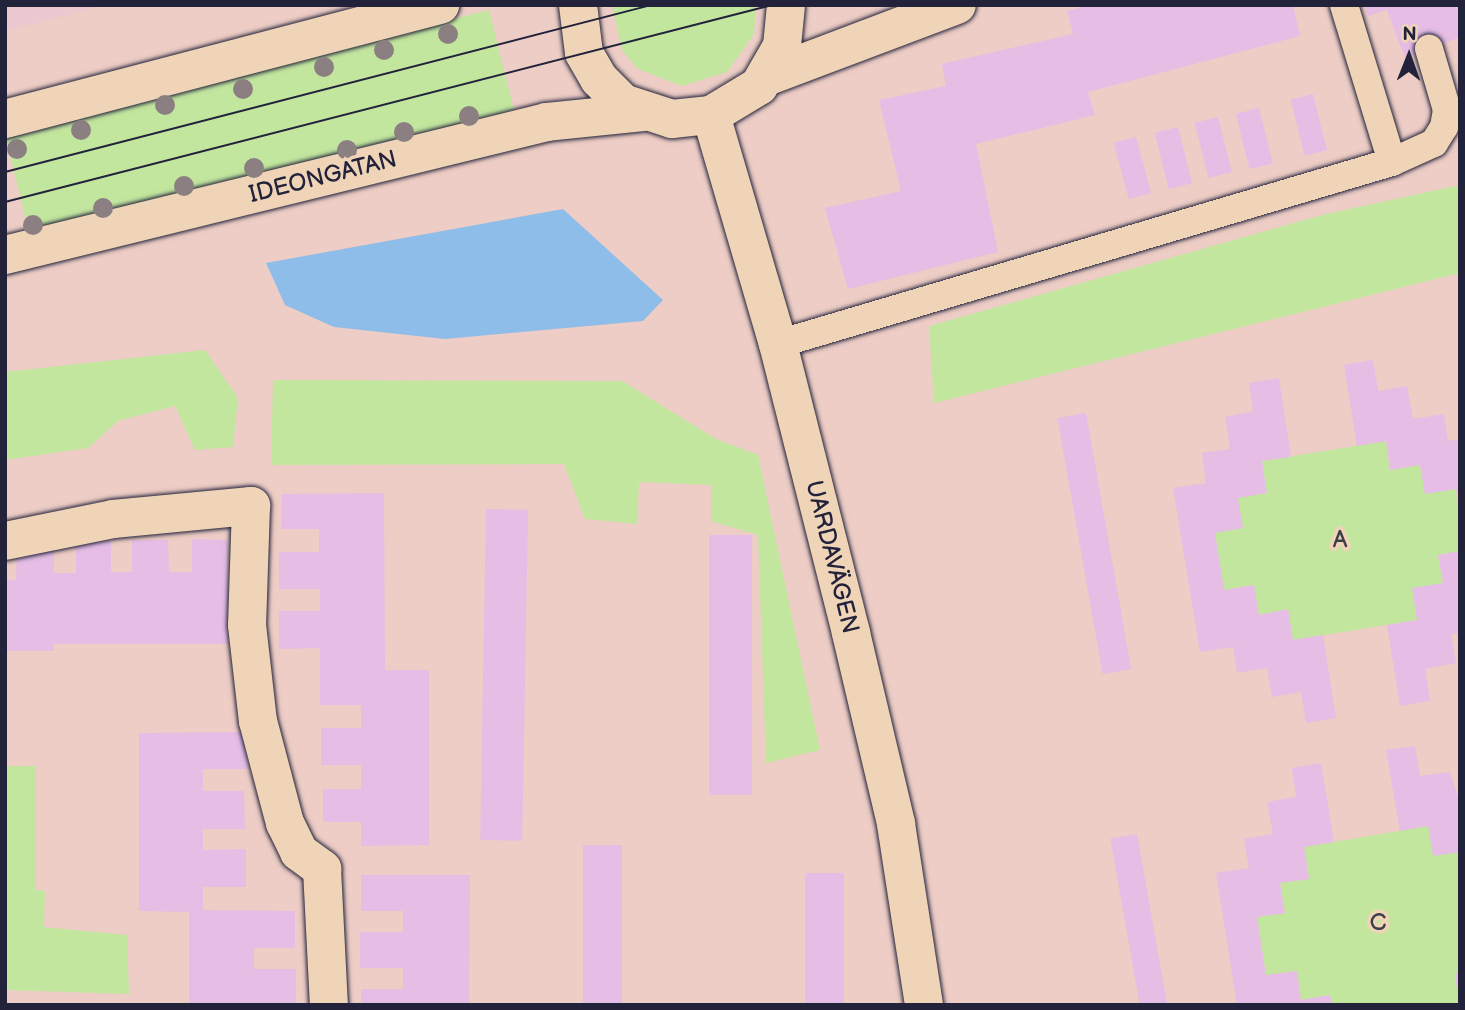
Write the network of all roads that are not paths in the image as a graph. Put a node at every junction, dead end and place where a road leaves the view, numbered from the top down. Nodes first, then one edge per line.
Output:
1 (440, 5) edge
2 (578, 5) edge
3 (786, 5) edge
4 (957, 5) edge
5 (1344, 5) edge
6 (1429, 49) dead end
7 (766, 77) junction
8 (643, 112) junction
9 (711, 116) junction
10 (5, 119) edge
11 (1392, 162) junction
12 (5, 255) edge
13 (778, 344) junction
14 (5, 541) edge
15 (329, 1005) edge
16 (924, 1005) edge

1 - 10 street
2 - 8 street
3 - 7 street
4 - 7 street
5 - 11 lane
6 - 11 lane
7 - 9 street
8 - 9 street
8 - 12 street, IDEONGATAN
9 - 13 street, UARDAVÄGEN
11 - 13 lane
13 - 16 street, UARDAVÄGEN
14 - 15 street

